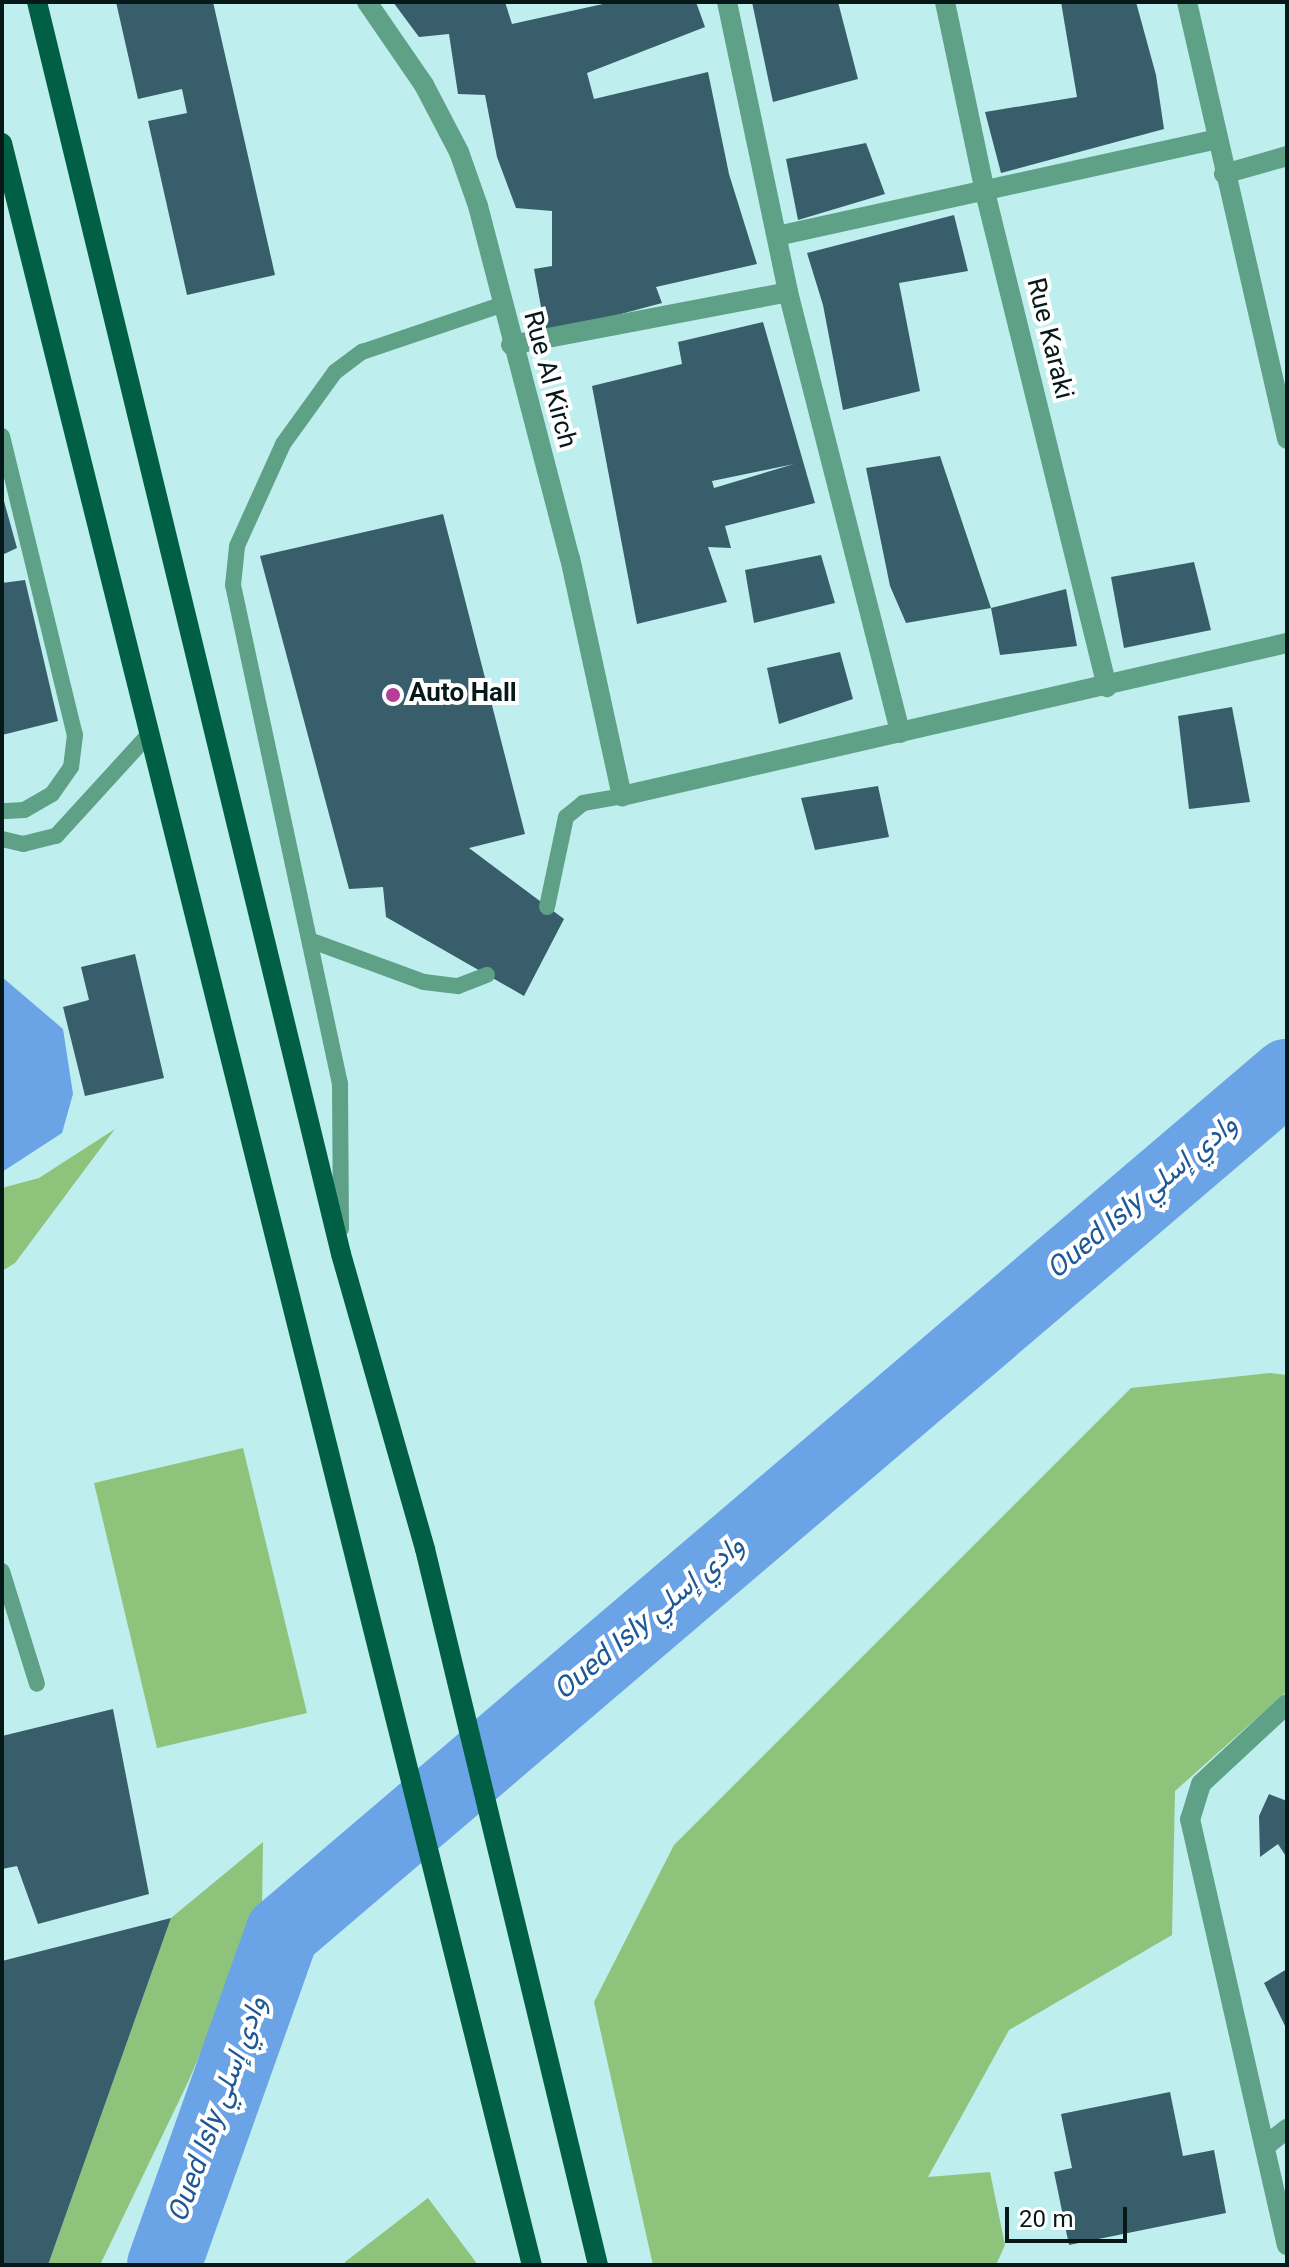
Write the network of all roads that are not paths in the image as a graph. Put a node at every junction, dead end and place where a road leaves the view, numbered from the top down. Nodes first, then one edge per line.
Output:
1 (37, 2) edge
2 (367, 2) edge
3 (727, 2) edge
4 (945, 2) edge
5 (1187, 2) edge
6 (1215, 140) junction
7 (2, 143) edge
8 (1287, 156) edge
9 (1224, 174) junction
10 (985, 192) junction
11 (777, 236) junction
12 (788, 292) junction
13 (501, 305) junction
14 (511, 345) junction
15 (2, 436) edge
16 (1287, 439) edge
17 (1287, 643) edge
18 (1107, 687) junction
19 (150, 733) junction
20 (900, 733) junction
21 (622, 796) junction
22 (2, 811) edge
23 (2, 839) edge
24 (547, 907) dead end
25 (312, 941) junction
26 (487, 975) dead end
27 (341, 1254) junction
28 (2, 1571) edge
29 (37, 1684) dead end
30 (1287, 1704) edge
31 (1287, 2129) edge
32 (1265, 2146) junction
33 (1287, 2245) edge
34 (532, 2265) edge
35 (598, 2265) edge

1 - 27 main road
2 - 13 street, Rue Al Kirch
3 - 11 street
4 - 10 street, Rue Karaki
5 - 6 street
6 - 9 street
6 - 10 street
7 - 19 main road
8 - 9 street
9 - 16 street
10 - 11 street
10 - 18 street, Rue Karaki
11 - 12 street
12 - 14 street
12 - 20 street
13 - 14 street, Rue Al Kirch
13 - 25 lane
14 - 21 street, Rue Al Kirch
15 - 22 lane
17 - 18 street
18 - 20 street
19 - 23 lane
19 - 34 main road
20 - 21 street
21 - 24 lane
25 - 26 lane
25 - 27 lane
27 - 35 main road
28 - 29 lane
30 - 32 street
31 - 32 street
32 - 33 street

